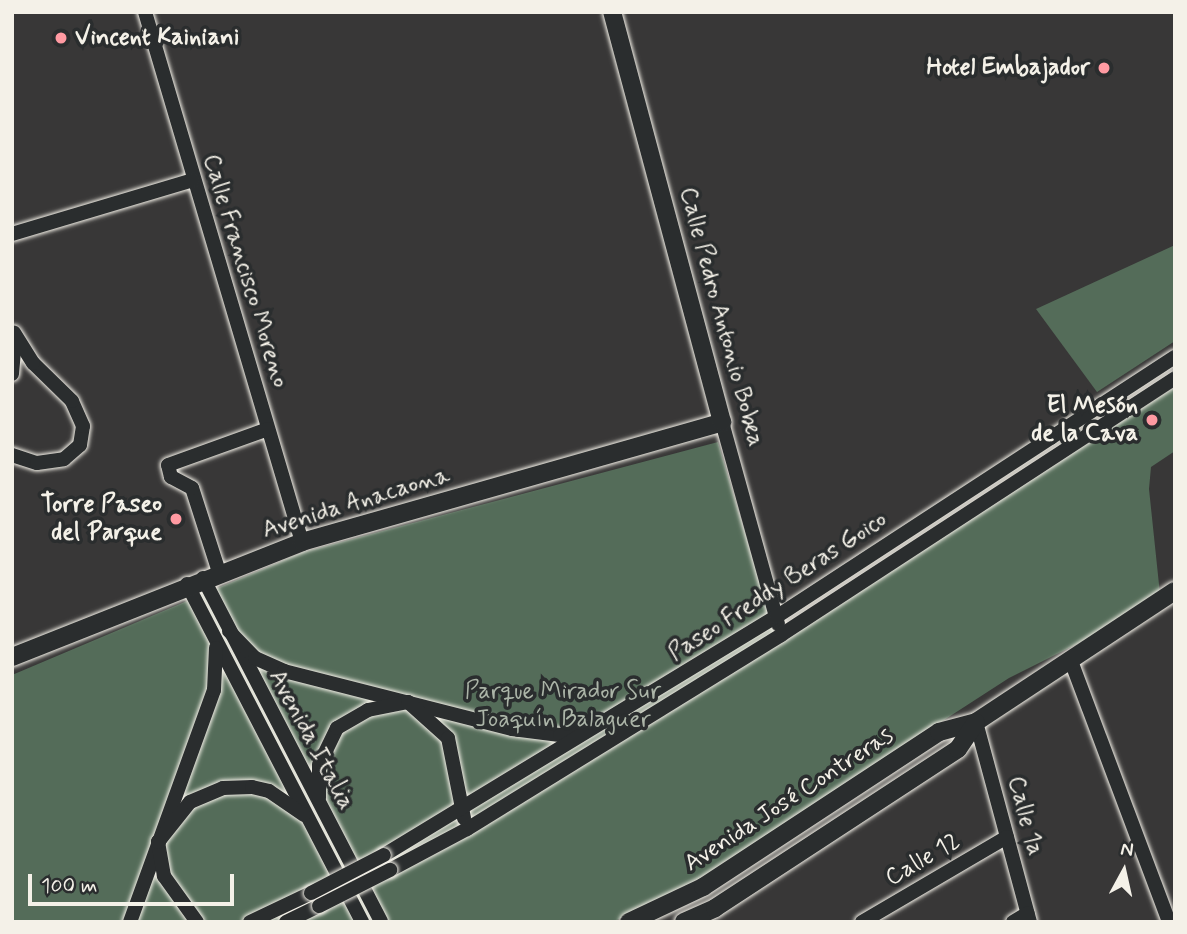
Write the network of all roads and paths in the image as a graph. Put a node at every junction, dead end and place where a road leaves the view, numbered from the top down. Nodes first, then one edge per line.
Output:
1 (145, 12) edge
2 (612, 12) edge
3 (193, 180) junction
4 (12, 234) edge
5 (13, 330) edge
6 (1175, 357) edge
7 (12, 374) edge
8 (1175, 378) edge
9 (722, 422) junction
10 (268, 429) junction
11 (1055, 436) junction
12 (1063, 450) junction
13 (12, 455) edge
14 (302, 542) junction
15 (203, 578) junction
16 (1175, 591) edge
17 (776, 617) junction
18 (229, 631) junction
19 (781, 635) junction
20 (215, 640) junction
21 (12, 657) edge
22 (1071, 661) junction
23 (408, 702) junction
24 (611, 719) junction
25 (976, 722) junction
26 (319, 804) junction
27 (462, 811) junction
28 (307, 818) junction
29 (467, 829) junction
30 (1007, 837) junction
31 (158, 842) junction
32 (1029, 917) edge
33 (130, 922) edge
34 (197, 922) edge
35 (250, 922) edge
36 (286, 922) edge
37 (362, 922) edge
38 (381, 922) edge
39 (629, 922) edge
40 (684, 922) edge
41 (862, 922) edge
42 (1013, 922) edge
43 (1169, 922) edge

1 - 3 street, Calle Francisco Moreno
2 - 9 main road, Calle Pedro Antonio Bobea
3 - 4 street
3 - 10 street, Calle Francisco Moreno
5 - 7 street
5 - 13 street
6 - 11 street, Paseo Freddy Beras Goico
8 - 12 street, Paseo Freddy Beras Goico
9 - 14 main road, Avenida Anacaona
9 - 17 street, Calle Pedro Antonio Bobea
10 - 14 street, Calle Francisco Moreno
10 - 15 street
11 - 12 street
11 - 17 street, Paseo Freddy Beras Goico
12 - 19 street, Paseo Freddy Beras Goico
14 - 15 main road, Avenida Anacaona
15 - 18 street, Avenida Italia
15 - 20 street, Avenida Italia
15 - 21 main road, Avenida Anacaona
16 - 22 main road, Avenida José Contreras
17 - 19 street, Calle Pedro Antonio Bobea
17 - 24 street, Paseo Freddy Beras Goico
18 - 23 street
18 - 26 street, Avenida Italia
19 - 29 street, Paseo Freddy Beras Goico
20 - 28 street, Avenida Italia
20 - 31 street
22 - 25 main road, Avenida José Contreras
22 - 43 street
23 - 24 street
23 - 26 street
23 - 27 street
24 - 27 street, Paseo Freddy Beras Goico
25 - 30 street, Calle 1a
25 - 39 main road, Avenida José Contreras
25 - 40 main road, Avenida José Contreras
26 - 38 street, Avenida Italia
27 - 29 street
27 - 35 street, Paseo Freddy Beras Goico, bridge
28 - 31 street
28 - 37 street, Avenida Italia
29 - 36 street, Paseo Freddy Beras Goico, bridge
30 - 32 street, Calle 1a
30 - 41 street, Calle 12
31 - 33 street
31 - 34 street
32 - 42 street

